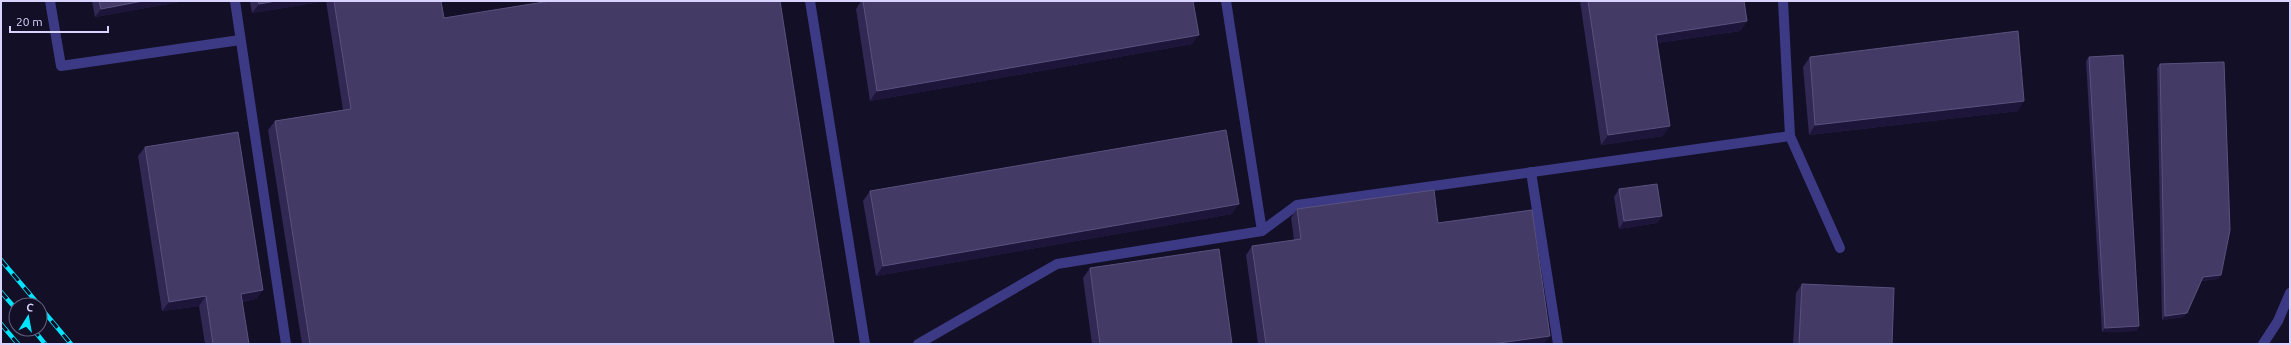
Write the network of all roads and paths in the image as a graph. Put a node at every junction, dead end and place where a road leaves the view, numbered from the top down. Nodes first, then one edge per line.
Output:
1 (50, 1) edge
2 (235, 1) edge
3 (810, 1) edge
4 (1226, 1) edge
5 (1783, 1) edge
6 (240, 40) junction
7 (1790, 136) junction
8 (1531, 172) junction
9 (1262, 231) junction
10 (1840, 248) dead end
11 (2290, 294) edge
12 (286, 344) edge
13 (865, 344) edge
14 (918, 344) edge
15 (1558, 344) edge
16 (2263, 344) edge

1 - 6 street
2 - 6 street
3 - 13 street
4 - 9 street
5 - 7 street
6 - 12 street
7 - 8 street
7 - 10 street
8 - 9 street
8 - 15 street
9 - 14 street
11 - 16 street

